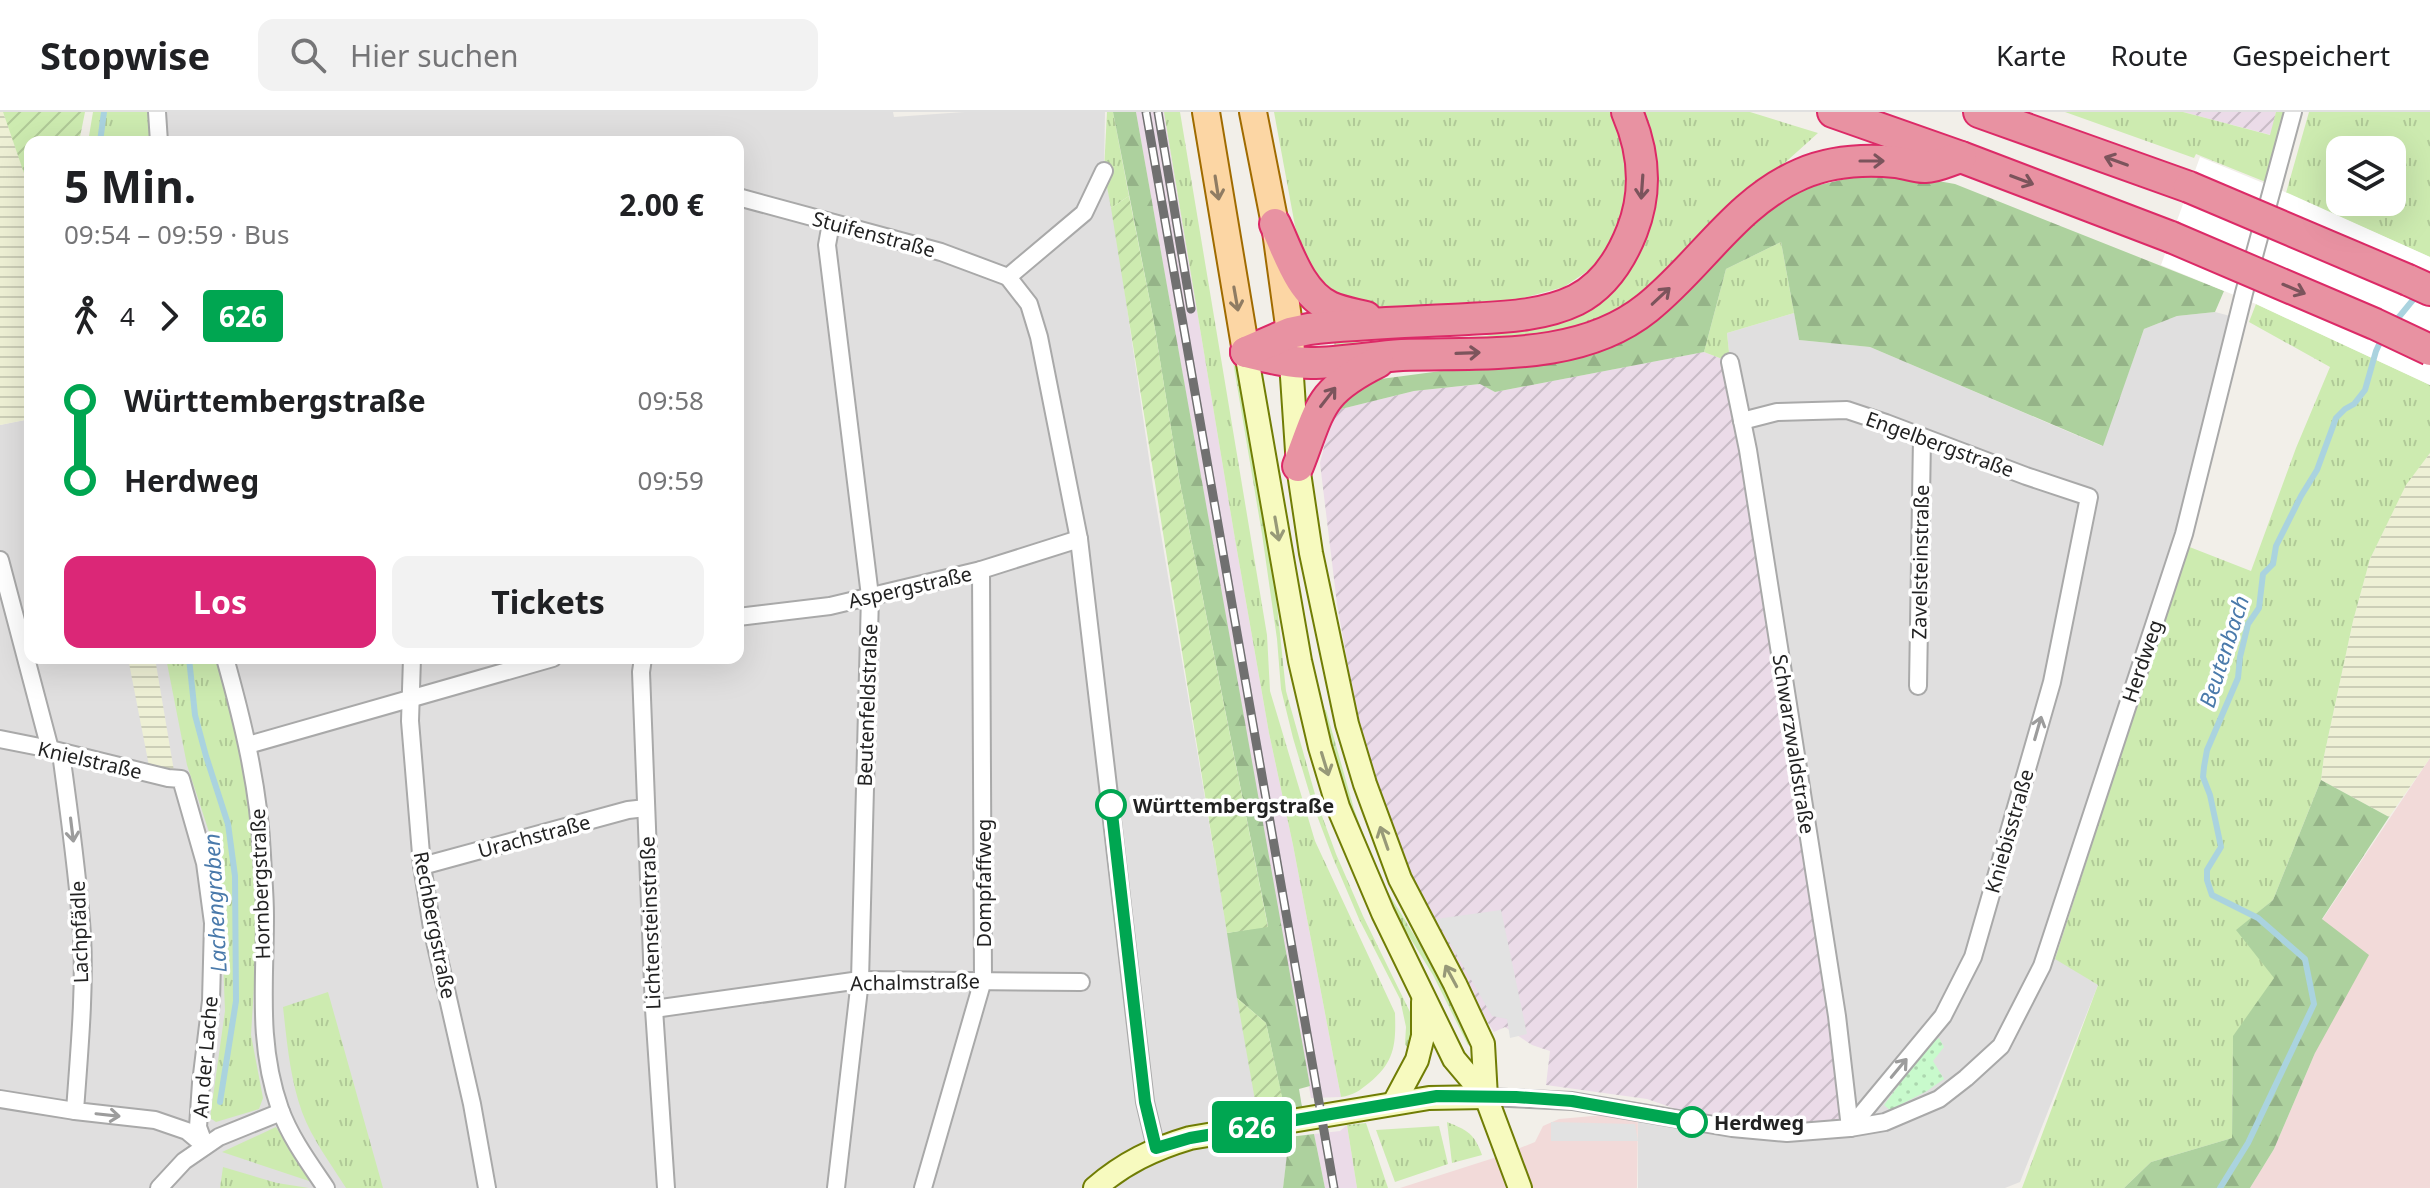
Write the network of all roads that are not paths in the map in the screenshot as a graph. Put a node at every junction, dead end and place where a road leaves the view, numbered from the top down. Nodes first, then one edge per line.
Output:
1 (157, 112) edge
2 (1206, 112) edge
3 (1253, 112) edge
4 (1627, 112) edge
5 (1833, 112) edge
6 (1979, 112) edge
7 (2293, 112) edge
8 (159, 136) edge
9 (1961, 157) junction
10 (1104, 171) dead end
11 (744, 199) edge
12 (831, 223) junction
13 (1275, 224) junction
14 (1008, 277) junction
15 (2430, 290) edge
16 (1396, 323) junction
17 (1290, 347) junction
18 (2430, 350) edge
19 (1246, 352) junction
20 (1390, 356) junction
21 (1730, 362) dead end
22 (1742, 421) junction
23 (1922, 438) junction
24 (1298, 466) junction
25 (2089, 497) joint
26 (1079, 539) junction
27 (0, 560) edge
28 (981, 570) junction
29 (870, 596) junction
30 (744, 616) edge
31 (24, 642) edge
32 (30, 664) edge
33 (227, 664) edge
34 (412, 664) edge
35 (532, 664) edge
36 (642, 664) edge
37 (1918, 686) dead end
38 (411, 698) junction
39 (1310, 707) junction
40 (1347, 724) junction
41 (0, 739) edge
42 (248, 745) junction
43 (56, 751) junction
44 (181, 779) joint
45 (646, 808) junction
46 (422, 866) junction
47 (860, 980) junction
48 (983, 980) junction
49 (1081, 982) dead end
50 (1422, 993) junction
51 (654, 1009) junction
52 (1486, 1097) junction
53 (0, 1099) edge
54 (1394, 1103) junction
55 (75, 1111) junction
56 (281, 1112) junction
57 (1850, 1128) junction
58 (205, 1146) junction
59 (1156, 1148) junction
60 (159, 1188) edge
61 (326, 1188) edge
62 (487, 1188) edge
63 (666, 1188) edge
64 (836, 1188) edge
65 (923, 1188) edge
66 (1095, 1188) edge
67 (1520, 1188) edge

1 - 8 street
2 -> 19 main road
3 - 13 main road
4 -> 16 highway
5 - 9 highway
15 -> 6 highway, bridge
7 - 57 street, Herdweg
9 -> 18 highway, bridge
20 -> 9 highway
10 - 14 street
11 - 12 street, Stuifenstraße
12 - 14 street, Stuifenstraße
12 - 29 street, Beutenfeldstraße
13 - 16 highway
13 - 17 main road
14 - 26 street
16 - 17 highway
17 - 19 highway
17 - 20 highway
17 - 24 main road
19 -> 39 main road
24 -> 20 highway
21 - 22 street, Schwarzwaldstraße
22 - 23 street, Engelbergstraße
22 - 57 street, Schwarzwaldstraße
23 - 25 street, Engelbergstraße
23 - 37 street, Zavelsteinstraße
24 - 40 main road
57 -> 25 street, Kniebisstraße
26 - 28 street, Aspergstraße
26 - 59 street
27 - 31 street, Lachpfädle
28 - 29 street, Aspergstraße
28 - 48 street, Dompfaffweg
29 - 30 street, Aspergstraße
29 - 47 street, Beutenfeldstraße
32 - 43 street, Lachpfädle
33 - 42 street, Hornbergstraße
34 - 38 street, Rechbergstraße
35 - 38 street
36 - 45 street, Lichtensteinstraße
38 - 42 street
38 - 46 street, Rechbergstraße
39 - 40 main road
39 -> 50 main road
52 -> 40 main road
41 - 43 street, Knielstraße
42 - 56 street, Hornbergstraße
43 - 44 street, Knielstraße
43 -> 55 street, Lachpfädle
44 - 58 street, An der Lache
45 - 46 street, Urachstraße
45 - 51 street, Lichtensteinstraße
46 - 62 street, Rechbergstraße
47 - 48 street, Achalmstraße
47 - 51 street, Achalmstraße
47 - 64 street, Beutenfeldstraße
48 - 49 street, Achalmstraße
48 - 65 street, Dompfaffweg
50 - 52 main road
50 - 54 main road
51 - 63 street, Lichtensteinstraße
52 - 54 main road
52 - 57 street, Herdweg
52 - 67 main road
53 - 55 street
54 - 59 main road
55 -> 58 street
56 - 58 street, An der Lache
56 - 61 street, Hornbergstraße
58 - 60 street, An der Lache
59 - 66 main road

